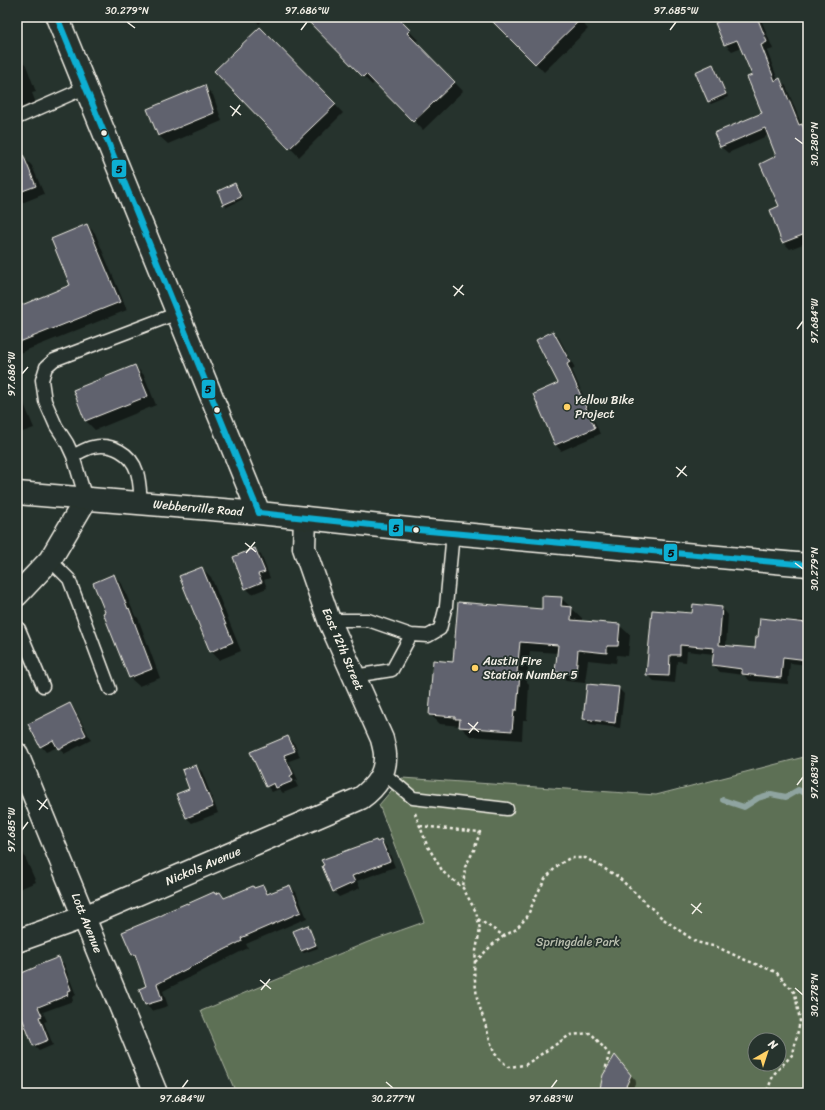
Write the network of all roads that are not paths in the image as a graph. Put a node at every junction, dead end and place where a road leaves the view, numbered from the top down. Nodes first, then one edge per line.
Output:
1 (57, 17) edge
2 (85, 88) junction
3 (17, 118) edge
4 (178, 313) junction
5 (73, 456) junction
6 (17, 493) edge
7 (86, 499) junction
8 (141, 503) junction
9 (259, 513) junction
10 (305, 518) junction
11 (453, 533) junction
12 (50, 560) junction
13 (808, 565) edge
14 (17, 595) edge
15 (329, 620) junction
16 (17, 627) edge
17 (411, 635) junction
18 (354, 676) junction
19 (43, 686) dead end
20 (110, 689) dead end
21 (17, 754) edge
22 (381, 775) junction
23 (507, 809) dead end
24 (84, 917) junction
25 (17, 942) edge
26 (156, 1093) edge

1 - 2 street
2 - 3 lane
2 - 4 street
4 - 5 lane
4 - 9 street
5 - 7 lane
5 - 8 lane
6 - 7 street, Webberville Road
7 - 8 street, Webberville Road
7 - 12 street
8 - 9 street, Webberville Road
9 - 10 street, Webberville Road
10 - 11 street, Webberville Road
10 - 15 street, East 12th Street
11 - 13 street, Webberville Road
11 - 17 lane
12 - 14 street
12 - 20 lane
15 - 17 lane
15 - 18 street, East 12th Street
16 - 19 lane
17 - 18 lane
18 - 22 street, East 12th Street
21 - 24 street, Lott Avenue
22 - 23 lane
22 - 24 street, Nickols Avenue
24 - 25 street, Nickols Avenue
24 - 26 street, Lott Avenue

